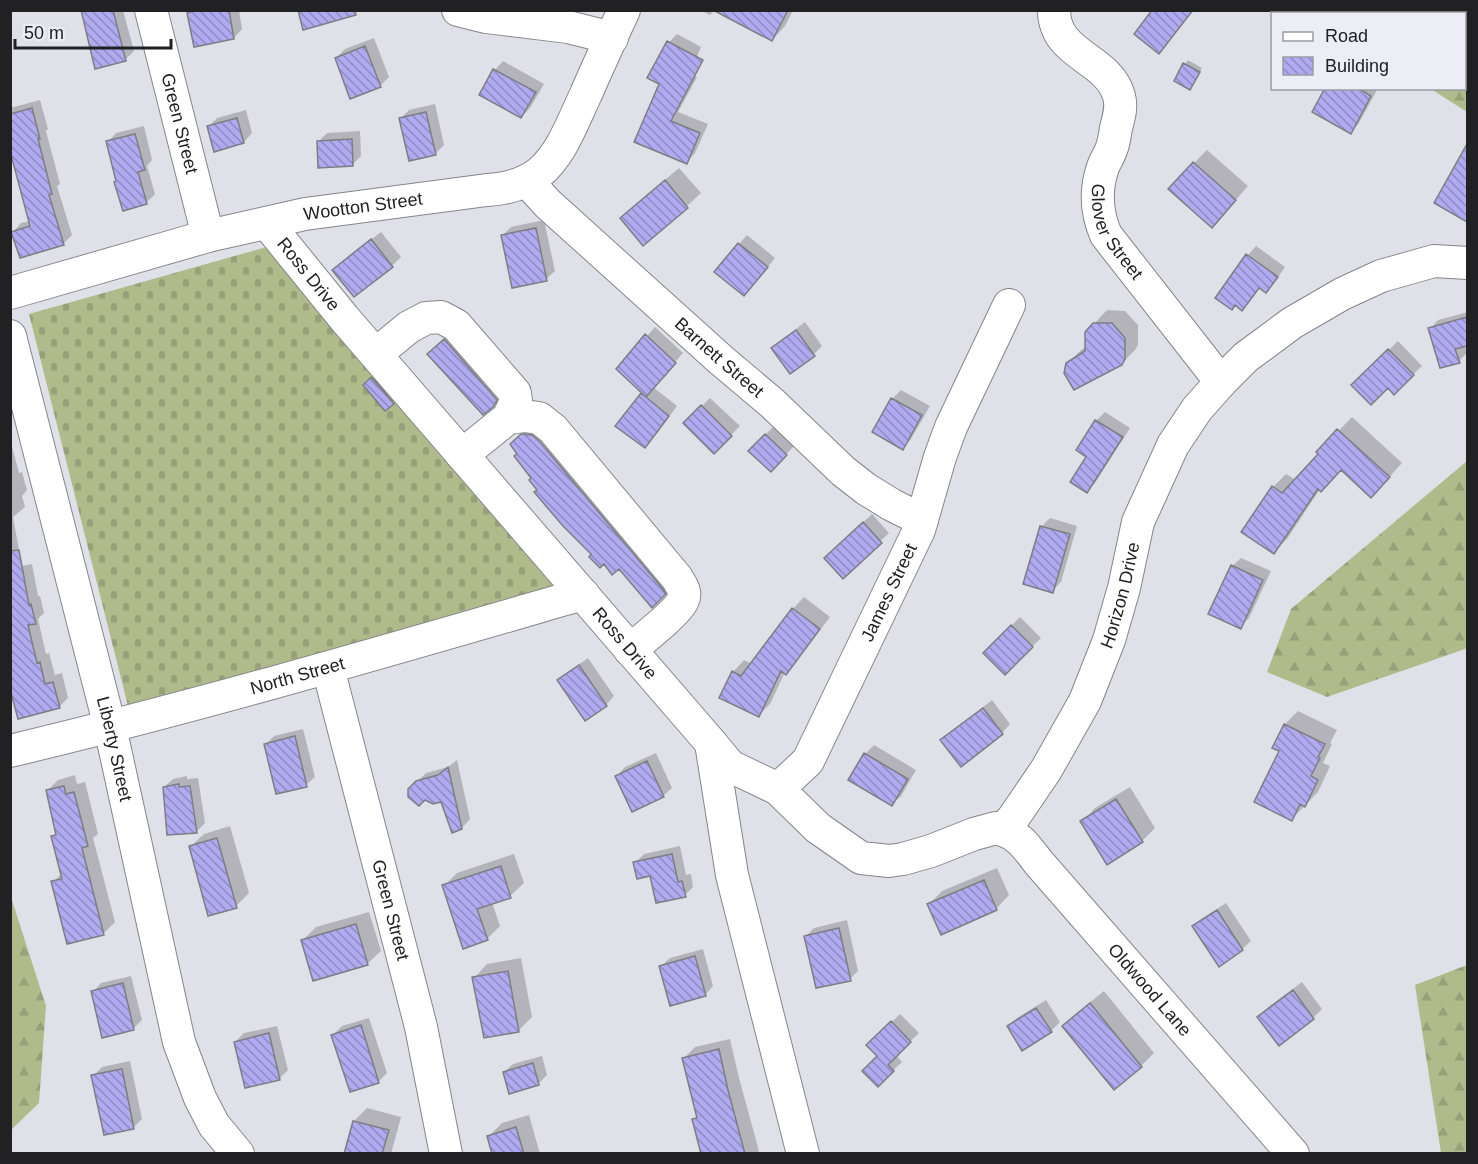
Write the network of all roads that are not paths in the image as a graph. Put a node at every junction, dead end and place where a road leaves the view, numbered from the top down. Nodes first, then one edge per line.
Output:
1 (151, 10) edge
2 (458, 10) edge
3 (1054, 10) edge
4 (618, 24) edge
5 (527, 181) junction
6 (267, 223) junction
7 (208, 236) junction
8 (1467, 263) edge
9 (10, 293) edge
10 (1009, 305) dead end
11 (10, 336) edge
12 (376, 354) junction
13 (1221, 382) junction
14 (508, 418) junction
15 (462, 455) junction
16 (922, 520) junction
17 (583, 594) junction
18 (630, 650) junction
19 (328, 668) junction
20 (110, 727) junction
21 (711, 743) junction
22 (10, 751) edge
23 (778, 789) junction
24 (1003, 830) junction
25 (211, 1139) edge
26 (238, 1154) edge
27 (446, 1154) edge
28 (803, 1154) edge
29 (1293, 1154) edge

1 - 7 street, Green Street
2 - 4 street
3 - 13 street, Glover Street
4 - 5 street, Wootton Street
5 - 6 street, Wootton Street
5 - 16 street, Barnett Street
6 - 7 street, Wootton Street
6 - 12 street, Ross Drive
7 - 9 street, Wootton Street
8 - 13 street, Horizon Drive
10 - 16 street, James Street
11 - 20 street, Liberty Street
12 - 14 street
12 - 15 street, Ross Drive
13 - 24 street, Horizon Drive
14 - 15 street
14 - 18 street
15 - 17 street, Ross Drive
16 - 23 street, James Street
17 - 18 street, Ross Drive
17 - 19 street, North Street
18 - 21 street, Ross Drive
19 - 20 street, North Street
19 - 27 street, Green Street
20 - 22 street, North Street
20 - 25 street, Liberty Street
21 - 23 street
21 - 28 street
23 - 24 street
24 - 29 street, Oldwood Lane
25 - 26 street, Liberty Street

